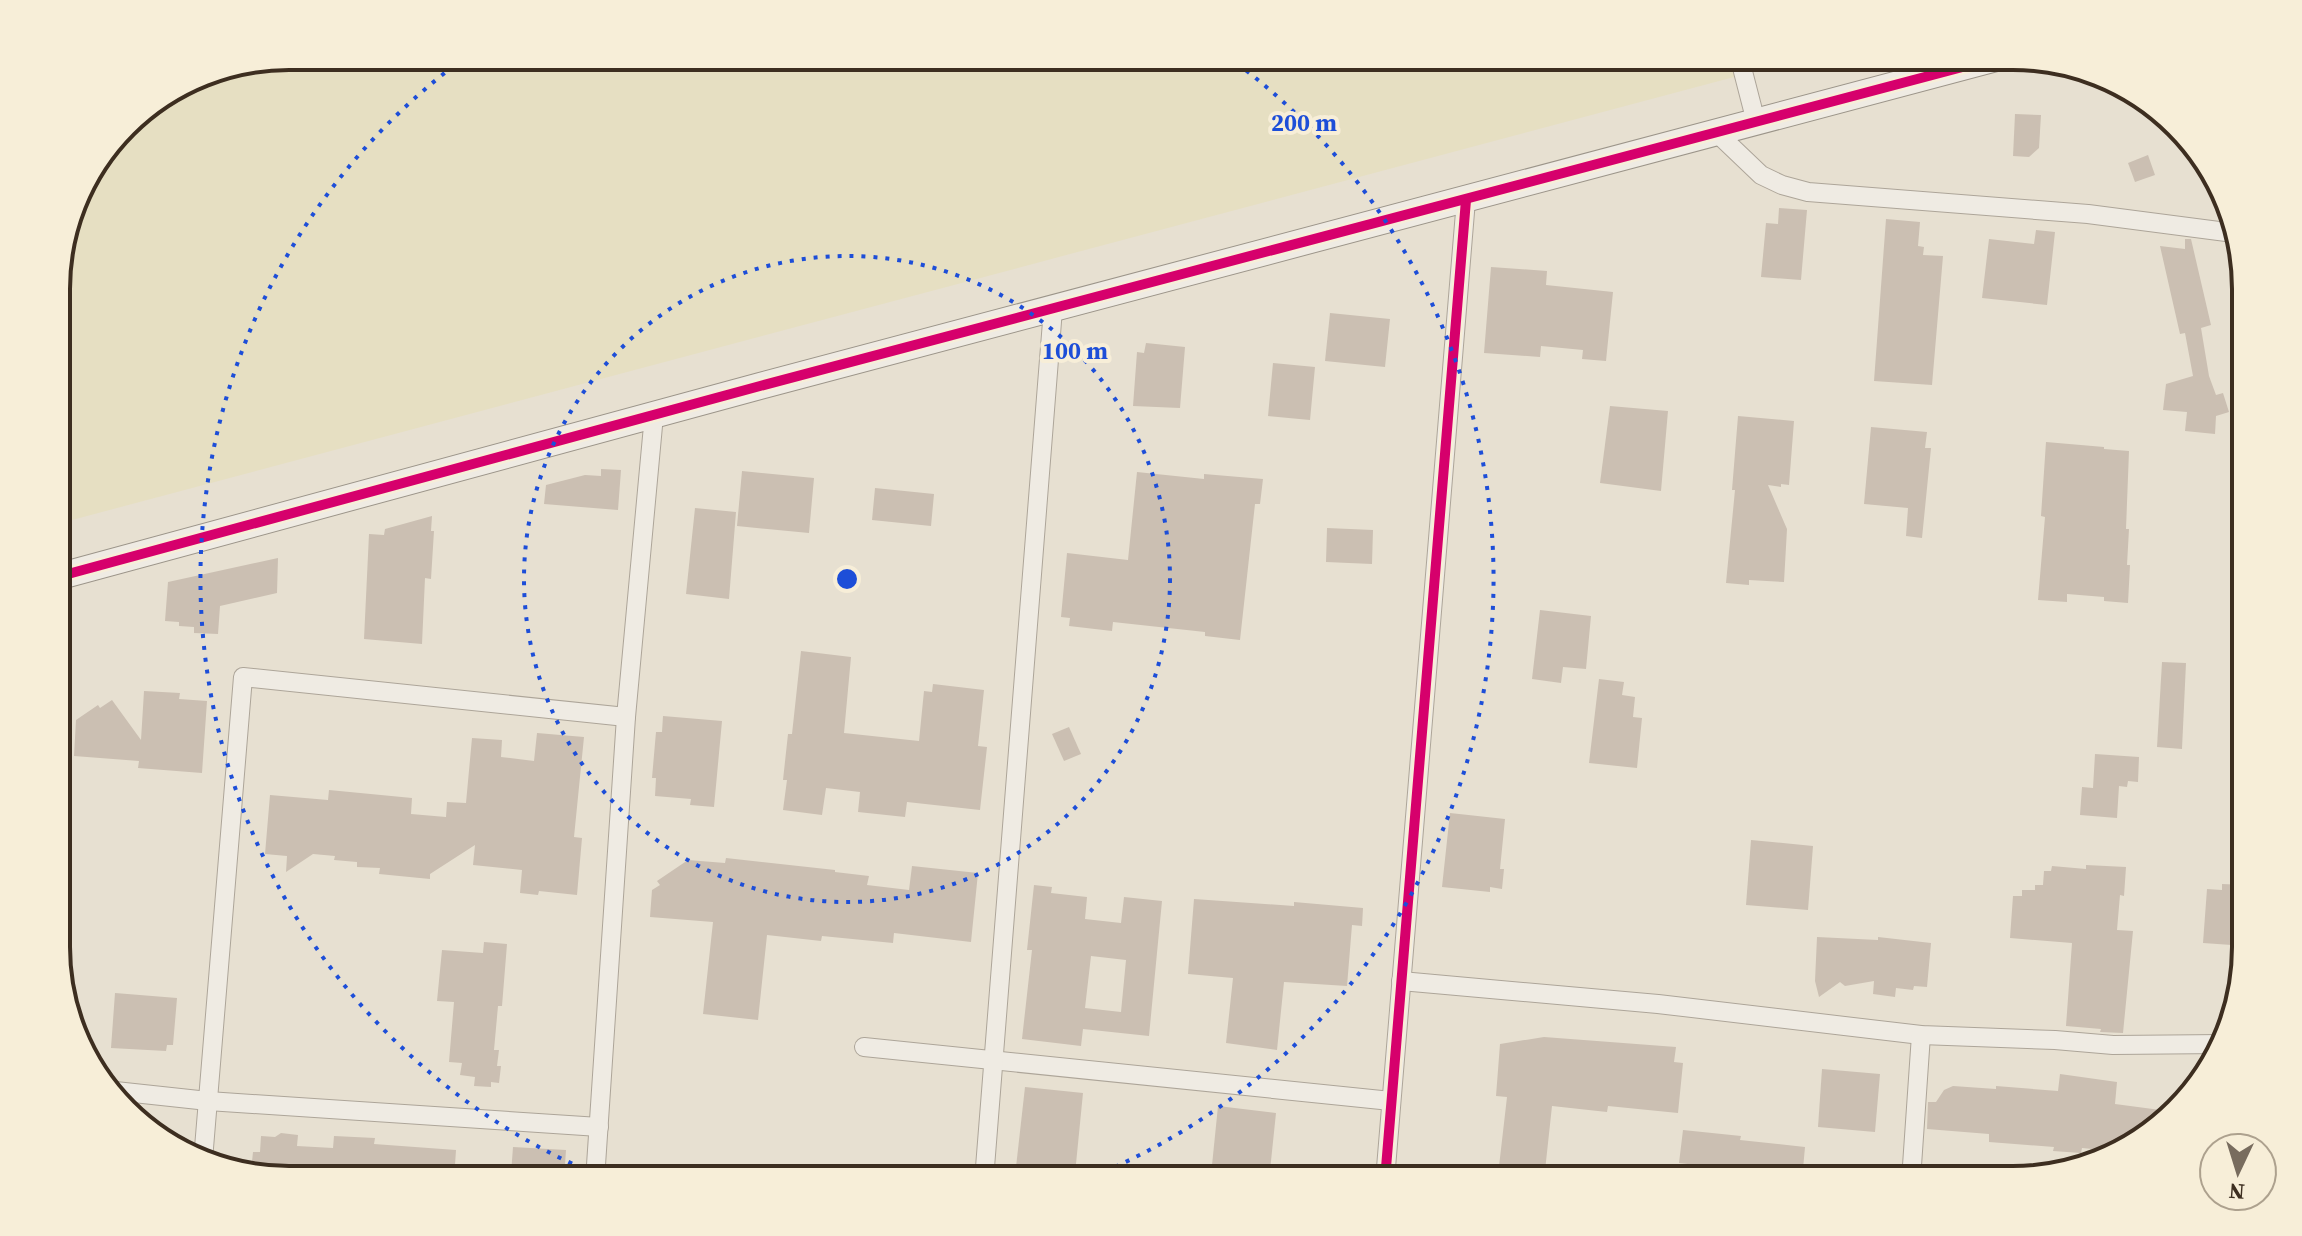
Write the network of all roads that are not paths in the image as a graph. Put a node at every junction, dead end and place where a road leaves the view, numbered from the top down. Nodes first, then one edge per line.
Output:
1 (1743, 70) edge
2 (1951, 70) edge
3 (1756, 122) junction
4 (1717, 133) junction
5 (1466, 200) junction
6 (2225, 232) edge
7 (1053, 309) junction
8 (654, 415) junction
9 (70, 573) edge
10 (626, 717) junction
11 (1401, 981) junction
12 (1921, 1035) junction
13 (2209, 1044) edge
14 (864, 1047) dead end
15 (993, 1062) junction
16 (125, 1092) edge
17 (208, 1101) junction
18 (1391, 1101) junction
19 (599, 1127) junction
20 (204, 1148) edge
21 (596, 1166) edge
22 (985, 1166) edge
23 (1386, 1166) edge
24 (1912, 1166) edge

1 - 3 street
2 - 3 street
3 - 4 street
4 - 5 street
4 - 6 street
5 - 7 street
5 - 11 street
7 - 8 street
7 - 15 street
8 - 9 street
8 - 10 street
10 - 17 street
10 - 19 street
11 - 12 street
11 - 18 street
12 - 13 street
12 - 24 street
14 - 15 street
15 - 18 street
15 - 22 street
16 - 17 street
17 - 19 street
17 - 20 street
18 - 23 street
19 - 21 street

